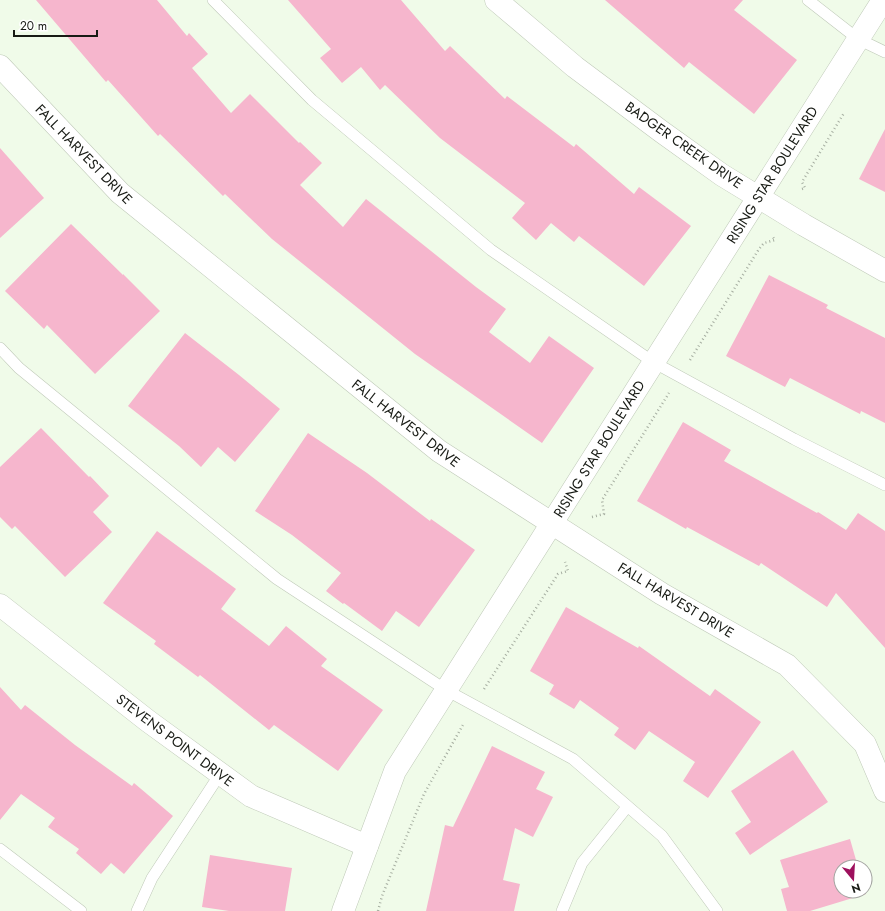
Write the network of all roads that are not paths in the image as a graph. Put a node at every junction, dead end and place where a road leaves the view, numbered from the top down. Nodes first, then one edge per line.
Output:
1 (213, 0) edge
2 (496, 0) edge
3 (808, 0) edge
4 (883, 0) edge
5 (858, 39) junction
6 (885, 52) edge
7 (0, 66) edge
8 (758, 197) junction
9 (885, 271) edge
10 (0, 348) edge
11 (654, 362) junction
12 (885, 485) edge
13 (551, 523) junction
14 (0, 605) edge
15 (446, 690) junction
16 (220, 774) junction
17 (885, 791) edge
18 (627, 807) junction
19 (367, 846) junction
20 (0, 849) edge
21 (81, 911) edge
22 (137, 911) edge
23 (343, 911) edge
24 (562, 911) edge
25 (718, 911) edge

1 - 11 lane
2 - 8 street, BADGER CREEK DRIVE
3 - 5 lane
4 - 5 street, RISING STAR BOULEVARD
5 - 6 lane
5 - 8 street, RISING STAR BOULEVARD
7 - 13 street, FALL HARVEST DRIVE
8 - 9 street, BADGER CREEK DRIVE
8 - 11 street, RISING STAR BOULEVARD
10 - 15 lane
11 - 12 lane
11 - 13 street, RISING STAR BOULEVARD
13 - 15 street, RISING STAR BOULEVARD
13 - 17 street, FALL HARVEST DRIVE
14 - 16 street, STEVENS POINT DRIVE
15 - 18 lane
15 - 19 street, RISING STAR BOULEVARD
16 - 19 street, STEVENS POINT DRIVE
16 - 22 lane
18 - 24 lane
18 - 25 lane
19 - 23 street, RISING STAR BOULEVARD
20 - 21 lane

